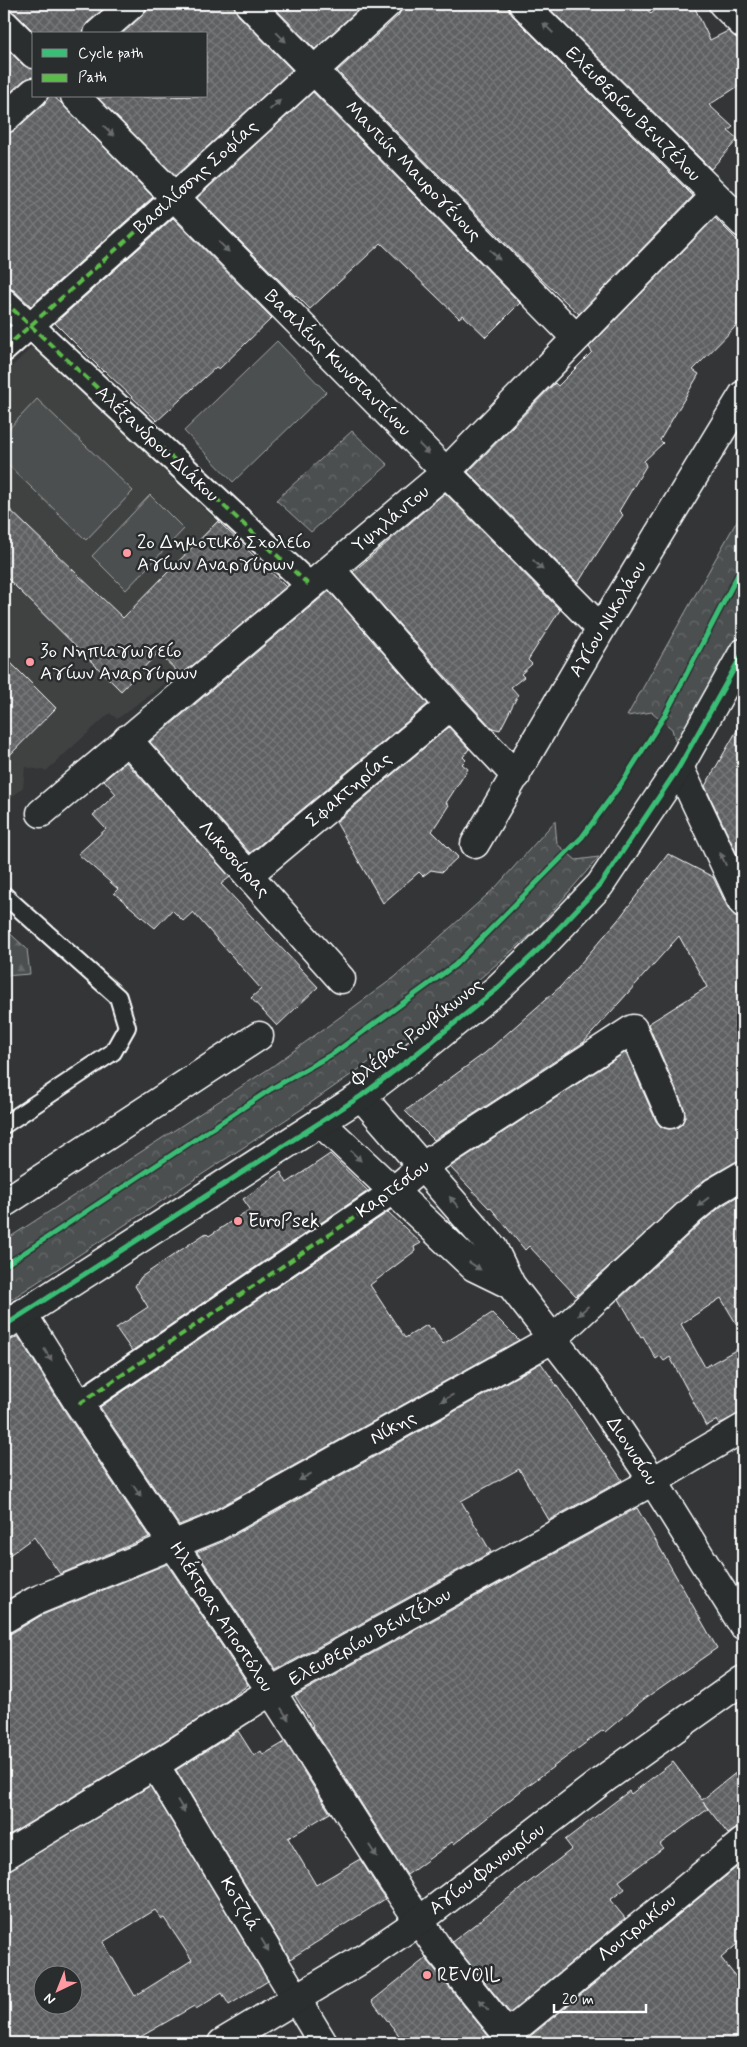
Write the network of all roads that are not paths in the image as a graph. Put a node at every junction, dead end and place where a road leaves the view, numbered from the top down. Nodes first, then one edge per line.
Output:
1 (132, 4) edge
2 (249, 4) edge
3 (387, 4) edge
4 (523, 4) edge
5 (723, 4) edge
6 (4, 24) edge
7 (743, 24) edge
8 (100, 32) edge
9 (32, 52) edge
10 (314, 70) junction
11 (32, 94) edge
12 (77, 98) edge
13 (4, 119) edge
14 (715, 196) junction
15 (175, 197) junction
16 (743, 223) edge
17 (4, 301) edge
18 (29, 326) junction
19 (576, 338) junction
20 (4, 349) edge
21 (743, 395) edge
22 (446, 472) junction
23 (331, 570) junction
24 (310, 586) junction
25 (602, 630) junction
26 (743, 653) edge
27 (450, 706) junction
28 (127, 739) junction
29 (679, 767) junction
30 (516, 776) junction
31 (41, 813) dead end
32 (475, 844) dead end
33 (248, 875) junction
34 (4, 895) edge
35 (743, 903) edge
36 (341, 979) dead end
37 (259, 1036) dead end
38 (361, 1096) junction
39 (670, 1114) dead end
40 (320, 1122) junction
41 (4, 1125) edge
42 (423, 1166) junction
43 (743, 1174) edge
44 (392, 1192) junction
45 (4, 1203) edge
46 (510, 1285) junction
47 (13, 1320) edge
48 (554, 1338) junction
49 (79, 1404) junction
50 (743, 1428) edge
51 (653, 1481) junction
52 (174, 1544) junction
53 (6, 1614) edge
54 (743, 1625) edge
55 (743, 1680) edge
56 (271, 1691) junction
57 (155, 1764) junction
58 (743, 1842) edge
59 (4, 1856) edge
60 (419, 1921) junction
61 (298, 1999) junction
62 (511, 2039) edge
63 (222, 2043) edge
64 (323, 2043) edge

1 - 8 street
2 -> 10 street, Μαντώς Μαυρογένους
3 - 10 street, Βασιλίσσης Σοφίας
14 -> 4 street, Ελευθερίου Βενιζέλου
5 - 7 street
6 - 9 street
15 -> 10 street, Βασιλίσσης Σοφίας
10 -> 19 street, Μαντώς Μαυρογένους
11 - 13 street
12 -> 15 street, Βασιλέως Κωνσταντίνου
14 - 16 street, Ελευθερίου Βενιζέλου
14 - 19 street, Υψηλάντου
15 - 18 street, Βασιλίσσης Σοφίας
15 -> 22 street, Βασιλέως Κωνσταντίνου
17 - 18 street, Αλέξανδρου Διάκου
18 - 20 street, Βασιλίσσης Σοφίας
18 - 24 street, Αλέξανδρου Διάκου
19 - 22 street, Υψηλάντου
21 - 25 street, Αγίου Νικολάου
22 - 23 street, Υψηλάντου
22 -> 25 street, Βασιλέως Κωνσταντίνου
23 - 24 street, Υψηλάντου
23 - 27 street
24 - 28 street, Υψηλάντου
25 - 30 street, Αγίου Νικολάου
26 - 29 street, Φλέβας Ρουβίκωνος
27 - 30 street
27 - 33 street, Σφακτηρίας
28 - 31 street, Υψηλάντου
28 - 33 street, Λυκοσούρας
35 -> 29 street
29 - 38 street, Φλέβας Ρουβίκωνος
30 - 32 street, Αγίου Νικολάου
33 - 36 street, Λυκοσούρας
34 - 41 lane
37 - 45 street
38 - 40 street, Φλέβας Ρουβίκωνος
38 - 42 street, Διονυσίου
39 - 42 street, Καρτεσίου
40 -> 44 street, Διονυσίου
40 - 47 street, Φλέβας Ρουβίκωνος
42 - 44 street, Καρτεσίου
46 -> 42 street, Διονυσίου
43 -> 48 street, Νίκης
44 -> 46 street, Διονυσίου
44 - 49 street, Καρτεσίου
46 - 48 street, Διονυσίου
47 -> 49 street, Ηλέκτρας Αποστόλου
48 - 51 street, Διονυσίου
48 -> 52 street, Νίκης
49 -> 52 street, Ηλέκτρας Αποστόλου
50 - 51 street, Ελευθερίου Βενιζέλου
51 - 54 street, Διονυσίου
51 - 56 street, Ελευθερίου Βενιζέλου
52 - 53 street, Νίκης
52 - 56 street, Ηλέκτρας Αποστόλου
55 - 60 street, Αγίου Φανουρίου
56 - 57 street, Ελευθερίου Βενιζέλου
56 -> 60 street, Ηλέκτρας Αποστόλου
57 - 59 street, Ελευθερίου Βενιζέλου
57 -> 61 street, Κοτζιά
58 - 62 street, Λουτρακίου
60 - 61 street, Αγίου Φανουρίου
62 -> 60 street, Ηλέκτρας Αποστόλου
61 - 63 street, Αγίου Φανουρίου
61 - 64 street, Κοτζιά

